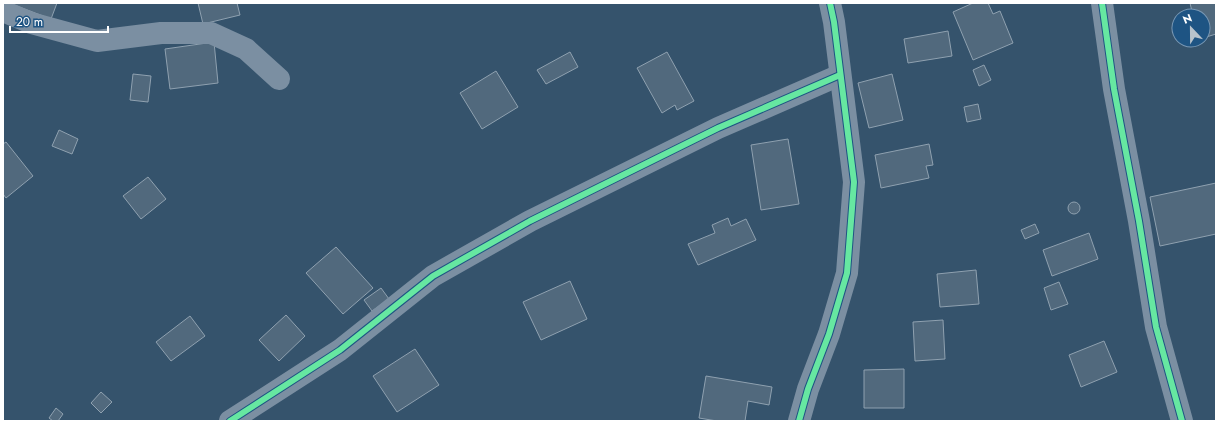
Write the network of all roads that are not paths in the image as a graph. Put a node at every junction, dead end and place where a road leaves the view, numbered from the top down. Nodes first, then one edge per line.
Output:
1 (830, 3) edge
2 (1102, 3) edge
3 (3, 11) edge
4 (840, 75) junction
5 (279, 79) dead end
6 (230, 421) edge
7 (799, 421) edge
8 (1182, 421) edge

1 - 4 street
2 - 8 street
3 - 5 street
4 - 6 street
4 - 7 street

